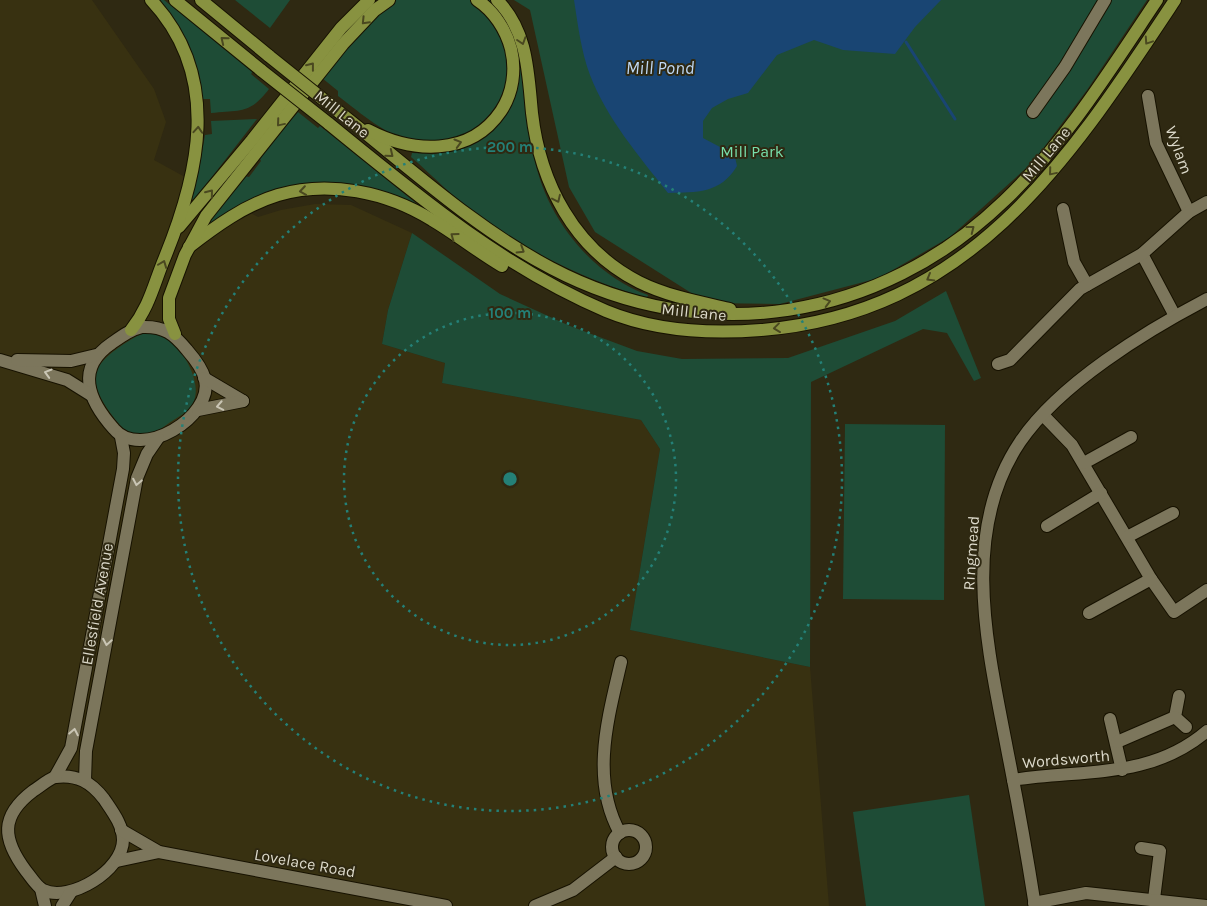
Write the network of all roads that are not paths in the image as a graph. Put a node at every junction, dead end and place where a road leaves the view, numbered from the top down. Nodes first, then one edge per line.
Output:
1 (151, 0) edge
2 (175, 0) edge
3 (200, 0) edge
4 (368, 0) edge
5 (388, 0) edge
6 (477, 0) edge
7 (497, 0) edge
8 (1105, 0) edge
9 (1157, 0) edge
10 (1175, 0) edge
11 (1148, 96) dead end
12 (1033, 112) dead end
13 (342, 115) junction
14 (1207, 202) edge
15 (1063, 209) dead end
16 (1188, 212) junction
17 (178, 229) junction
18 (189, 247) junction
19 (1142, 254) junction
20 (1087, 285) junction
21 (1207, 299) edge
22 (607, 311) junction
23 (756, 314) junction
24 (1175, 316) junction
25 (131, 330) junction
26 (175, 334) junction
27 (96, 355) junction
28 (0, 360) edge
29 (998, 364) dead end
30 (204, 378) junction
31 (91, 395) junction
32 (198, 410) junction
33 (1043, 415) junction
34 (122, 437) junction
35 (1131, 437) dead end
36 (158, 438) junction
37 (1084, 464) junction
38 (1101, 493) junction
39 (1173, 513) dead end
40 (1047, 526) dead end
41 (1127, 537) junction
42 (1151, 579) junction
43 (1207, 590) edge
44 (1090, 613) dead end
45 (620, 662) dead end
46 (1179, 696) dead end
47 (1175, 717) junction
48 (1110, 719) dead end
49 (1186, 727) dead end
50 (1207, 731) edge
51 (1117, 742) junction
52 (1122, 770) junction
53 (56, 777) junction
54 (85, 780) junction
55 (1013, 780) junction
56 (6, 812) edge
57 (121, 830) junction
58 (620, 833) junction
59 (4, 840) edge
60 (1141, 848) dead end
61 (159, 852) junction
62 (616, 857) junction
63 (117, 862) junction
64 (41, 889) junction
65 (71, 892) junction
66 (1154, 899) junction
67 (1119, 901) edge
68 (1034, 904) edge
69 (45, 906) edge
70 (62, 906) edge
71 (446, 906) edge
72 (535, 906) edge
73 (1206, 906) edge

17 -> 1 main road
22 -> 2 main road, Mill Lane, bridge
3 - 13 main road, Mill Lane, bridge
17 -> 4 main road
5 -> 18 main road
13 -> 6 main road
7 -> 23 main road
8 - 12 street
23 -> 9 main road, Mill Lane
10 -> 22 main road, Mill Lane
11 - 16 street, Wylam
13 -> 23 main road, Mill Lane
14 - 16 street
15 - 20 street
16 - 19 street
25 -> 17 main road
22 -> 18 main road
18 - 26 main road
19 - 20 street
19 - 24 street
20 - 29 street
21 - 24 street, Ringmead
24 - 33 street, Ringmead
25 - 26 street
25 - 27 street
26 - 30 street
27 - 28 street
27 - 31 street
31 -> 28 street
30 - 32 street
30 -> 32 street
31 - 34 street
32 - 36 street
33 - 37 street
33 - 55 street, Ringmead
34 - 36 street
53 -> 34 street, Ellesfield Avenue
35 - 37 street
36 -> 54 street, Ellesfield Avenue
37 - 38 street
38 - 40 street
38 - 41 street
39 - 41 street
41 - 42 street
42 - 43 street
42 - 44 street
45 - 58 street
46 - 47 street
47 - 49 street
47 - 51 street, Wordsworth
48 - 51 street, Wordsworth
50 - 52 street, Wordsworth
51 - 52 street, Wordsworth
52 - 55 street, Wordsworth
53 - 54 street
53 - 56 street
54 - 57 street
55 - 68 street, Ringmead
56 - 59 street
57 - 61 street, Lovelace Road
57 - 63 street
58 - 62 street
58 - 62 street
59 - 64 street
60 - 66 street
61 - 63 street, Lovelace Road
61 - 71 street, Lovelace Road
62 - 72 street
63 - 65 street
64 - 65 street
64 - 69 street
65 - 70 street
66 - 67 street
66 - 73 street
67 - 68 street

